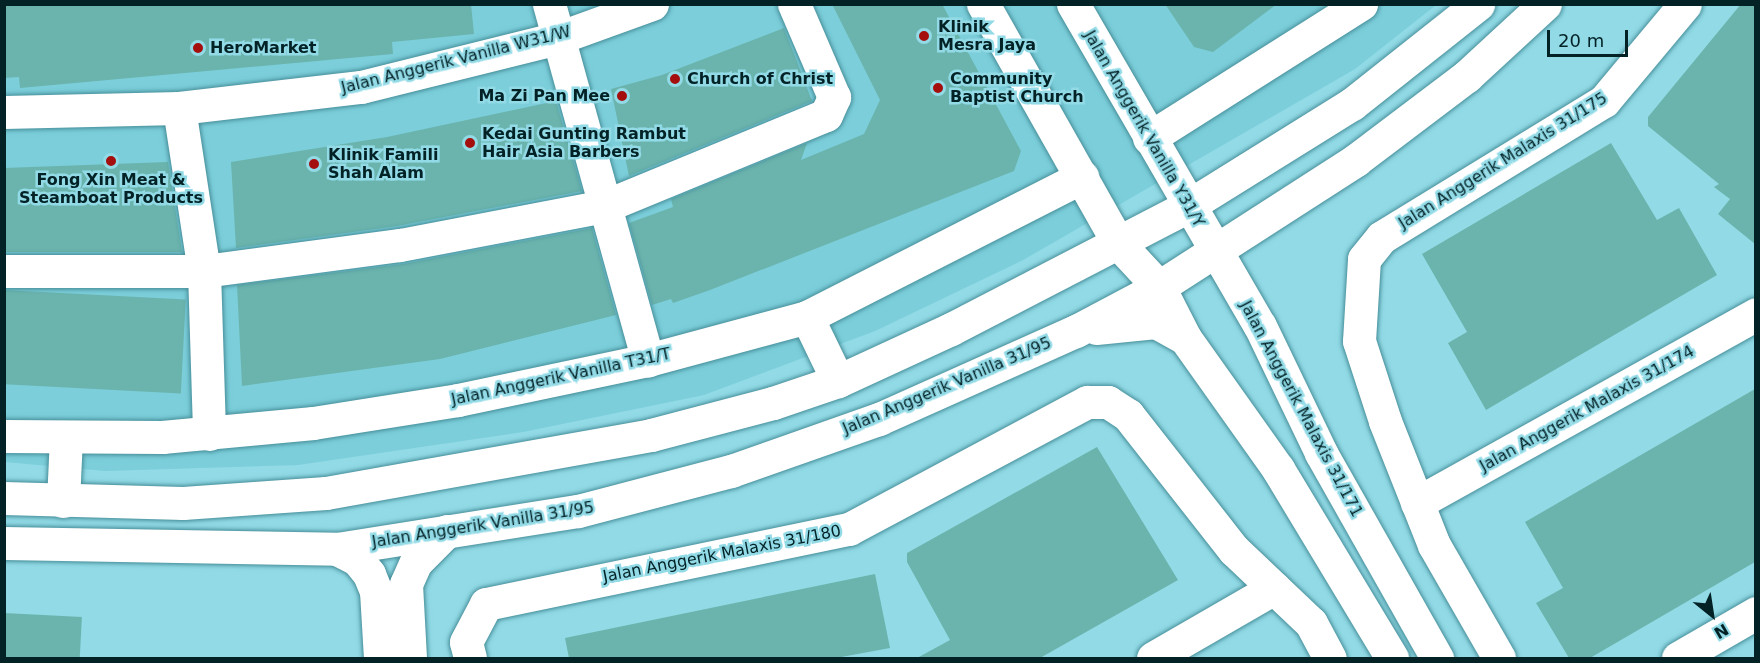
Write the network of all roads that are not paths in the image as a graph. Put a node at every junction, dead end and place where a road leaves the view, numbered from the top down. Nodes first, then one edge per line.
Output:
1 (549, 4) edge
2 (652, 4) edge
3 (794, 4) edge
4 (983, 4) edge
5 (1073, 4) edge
6 (1361, 4) edge
7 (1478, 4) edge
8 (1545, 4) edge
9 (1685, 4) edge
10 (558, 38) junction
11 (180, 108) junction
12 (4, 111) edge
13 (1149, 138) junction
14 (1082, 177) junction
15 (605, 206) junction
16 (1188, 206) junction
17 (1254, 227) junction
18 (1119, 244) junction
19 (1216, 254) junction
20 (4, 271) edge
21 (204, 271) junction
22 (1159, 287) junction
23 (1755, 314) edge
24 (807, 317) junction
25 (1260, 326) junction
26 (1076, 331) junction
27 (1185, 338) junction
28 (648, 360) junction
29 (838, 381) junction
30 (209, 434) junction
31 (4, 436) edge
32 (66, 437) junction
33 (4, 498) edge
34 (63, 501) junction
35 (1417, 503) junction
36 (447, 531) junction
37 (4, 543) edge
38 (337, 549) junction
39 (1274, 588) junction
40 (1755, 613) edge
41 (380, 658) edge
42 (410, 658) edge
43 (470, 658) edge
44 (1153, 658) edge
45 (1330, 658) edge
46 (1392, 658) edge
47 (1437, 658) edge
48 (1499, 658) edge
49 (1678, 658) edge

1 - 10 street
2 - 10 street, Jalan Anggerik Vanilla W31/W
3 - 15 street
4 - 14 street
5 - 13 street, Jalan Anggerik Vanilla Y31/Y
6 - 13 street
7 - 16 street
8 - 17 street, Jalan Anggerik Vanilla 31/95
9 - 35 street, Jalan Anggerik Malaxis 31/175
10 - 11 street, Jalan Anggerik Vanilla W31/W
10 - 15 street
11 - 12 street, Jalan Anggerik Vanilla W31/W
11 - 21 street
13 - 16 street, Jalan Anggerik Vanilla Y31/Y
14 - 18 street
14 - 24 street, Jalan Anggerik Vanilla T31/T
15 - 21 street
15 - 28 street
16 - 18 street
16 - 19 street, Jalan Anggerik Vanilla Y31/Y
17 - 19 street, Jalan Anggerik Vanilla 31/95
17 - 25 street
18 - 22 street
18 - 29 street
19 - 22 street, Jalan Anggerik Vanilla 31/95
19 - 25 street, Jalan Anggerik Malaxis 31/171
20 - 21 street
21 - 30 street
22 - 26 street, Jalan Anggerik Vanilla 31/95
22 - 27 street
23 - 35 street, Jalan Anggerik Malaxis 31/174
24 - 28 street, Jalan Anggerik Vanilla T31/T
24 - 29 street
25 - 47 street, Jalan Anggerik Malaxis 31/171
26 - 27 street
26 - 36 street, Jalan Anggerik Vanilla 31/95
27 - 46 street
28 - 30 street, Jalan Anggerik Vanilla T31/T
29 - 34 street
30 - 32 street, Jalan Anggerik Vanilla T31/T
31 - 32 street, Jalan Anggerik Vanilla T31/T
32 - 34 street
33 - 34 street
35 - 48 street
36 - 38 street, Jalan Anggerik Vanilla 31/95
36 - 42 street
37 - 38 street, Jalan Anggerik Vanilla 31/95
38 - 41 street
39 - 43 street, Jalan Anggerik Malaxis 31/180
39 - 44 street
39 - 45 street
40 - 49 street

